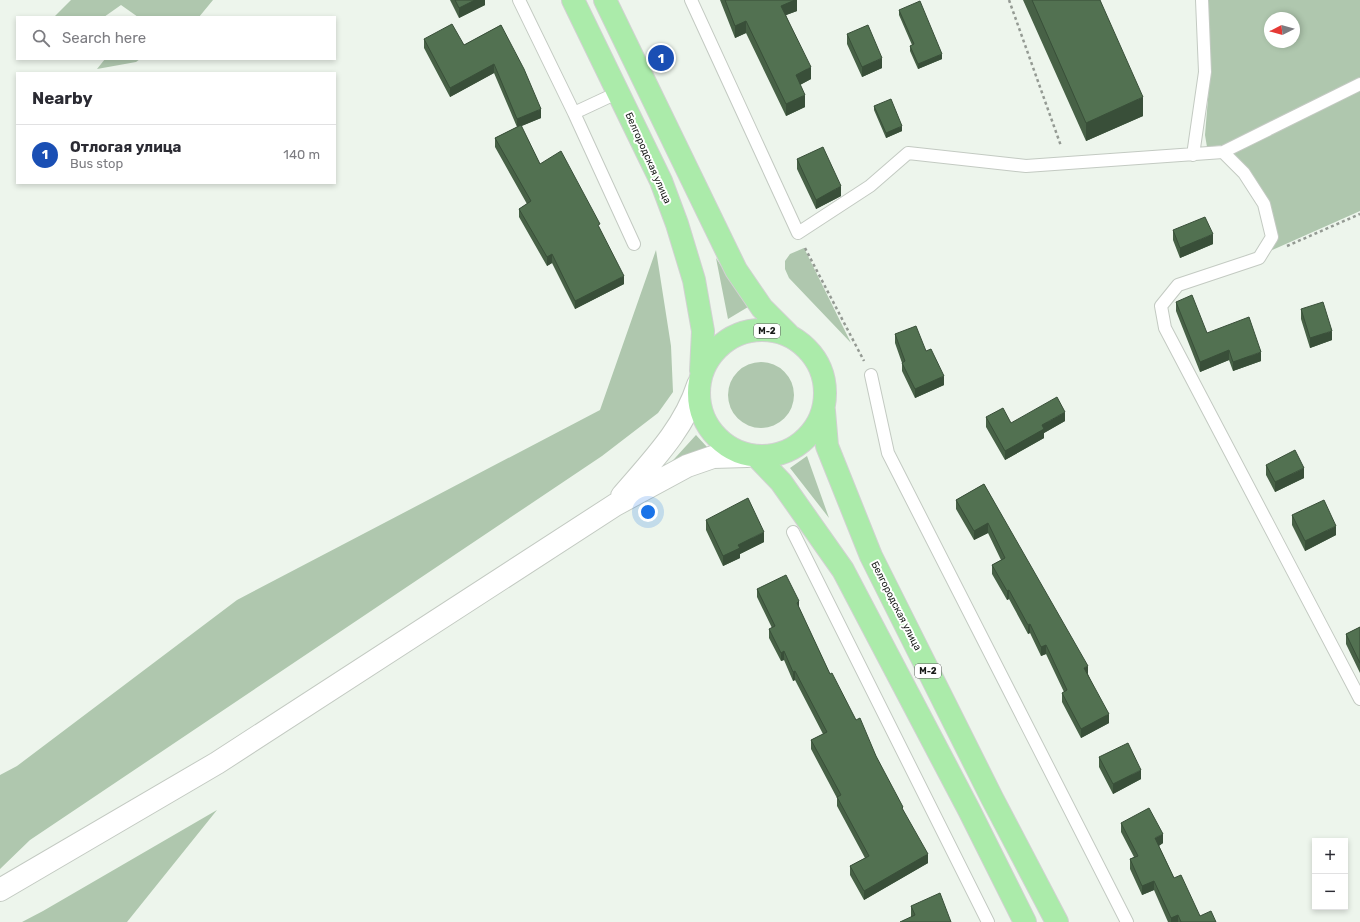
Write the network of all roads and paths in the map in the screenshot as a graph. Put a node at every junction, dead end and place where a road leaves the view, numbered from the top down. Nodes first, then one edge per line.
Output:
1 (519, 0) edge
2 (573, 0) edge
3 (605, 0) edge
4 (691, 0) edge
5 (1009, 0) edge
6 (1202, 0) edge
7 (1360, 84) edge
8 (618, 92) junction
9 (574, 113) junction
10 (1223, 152) junction
11 (1193, 155) junction
12 (1068, 164) junction
13 (1360, 214) edge
14 (798, 233) junction
15 (634, 244) dead end
16 (1259, 258) junction
17 (788, 334) junction
18 (871, 375) joint
19 (700, 378) junction
20 (824, 411) junction
21 (752, 456) junction
22 (615, 505) junction
23 (793, 532) dead end
24 (1360, 699) edge
25 (0, 890) edge
26 (988, 922) edge
27 (1025, 922) edge
28 (1057, 922) edge
29 (1127, 922) edge

1 - 9 lane
2 - 8 main road, Белгородская улица / М-2
3 - 17 main road, М-2
4 - 14 lane
5 - 12 path
6 - 11 lane
7 - 10 lane
8 - 9 lane
8 - 19 main road, Белгородская улица / М-2
9 - 15 lane
10 - 11 lane
10 - 16 lane
11 - 12 lane
12 - 14 lane
13 - 16 path
14 - 18 path
16 - 24 lane
17 - 19 main road, М-2
17 - 20 main road, М-2
18 - 29 lane
19 - 21 main road, М-2
19 - 22 main road
20 - 21 main road, М-2
20 - 28 main road, Белгородская улица / М-2
21 - 22 main road
21 - 27 main road, М-2
22 - 25 main road
23 - 26 lane

